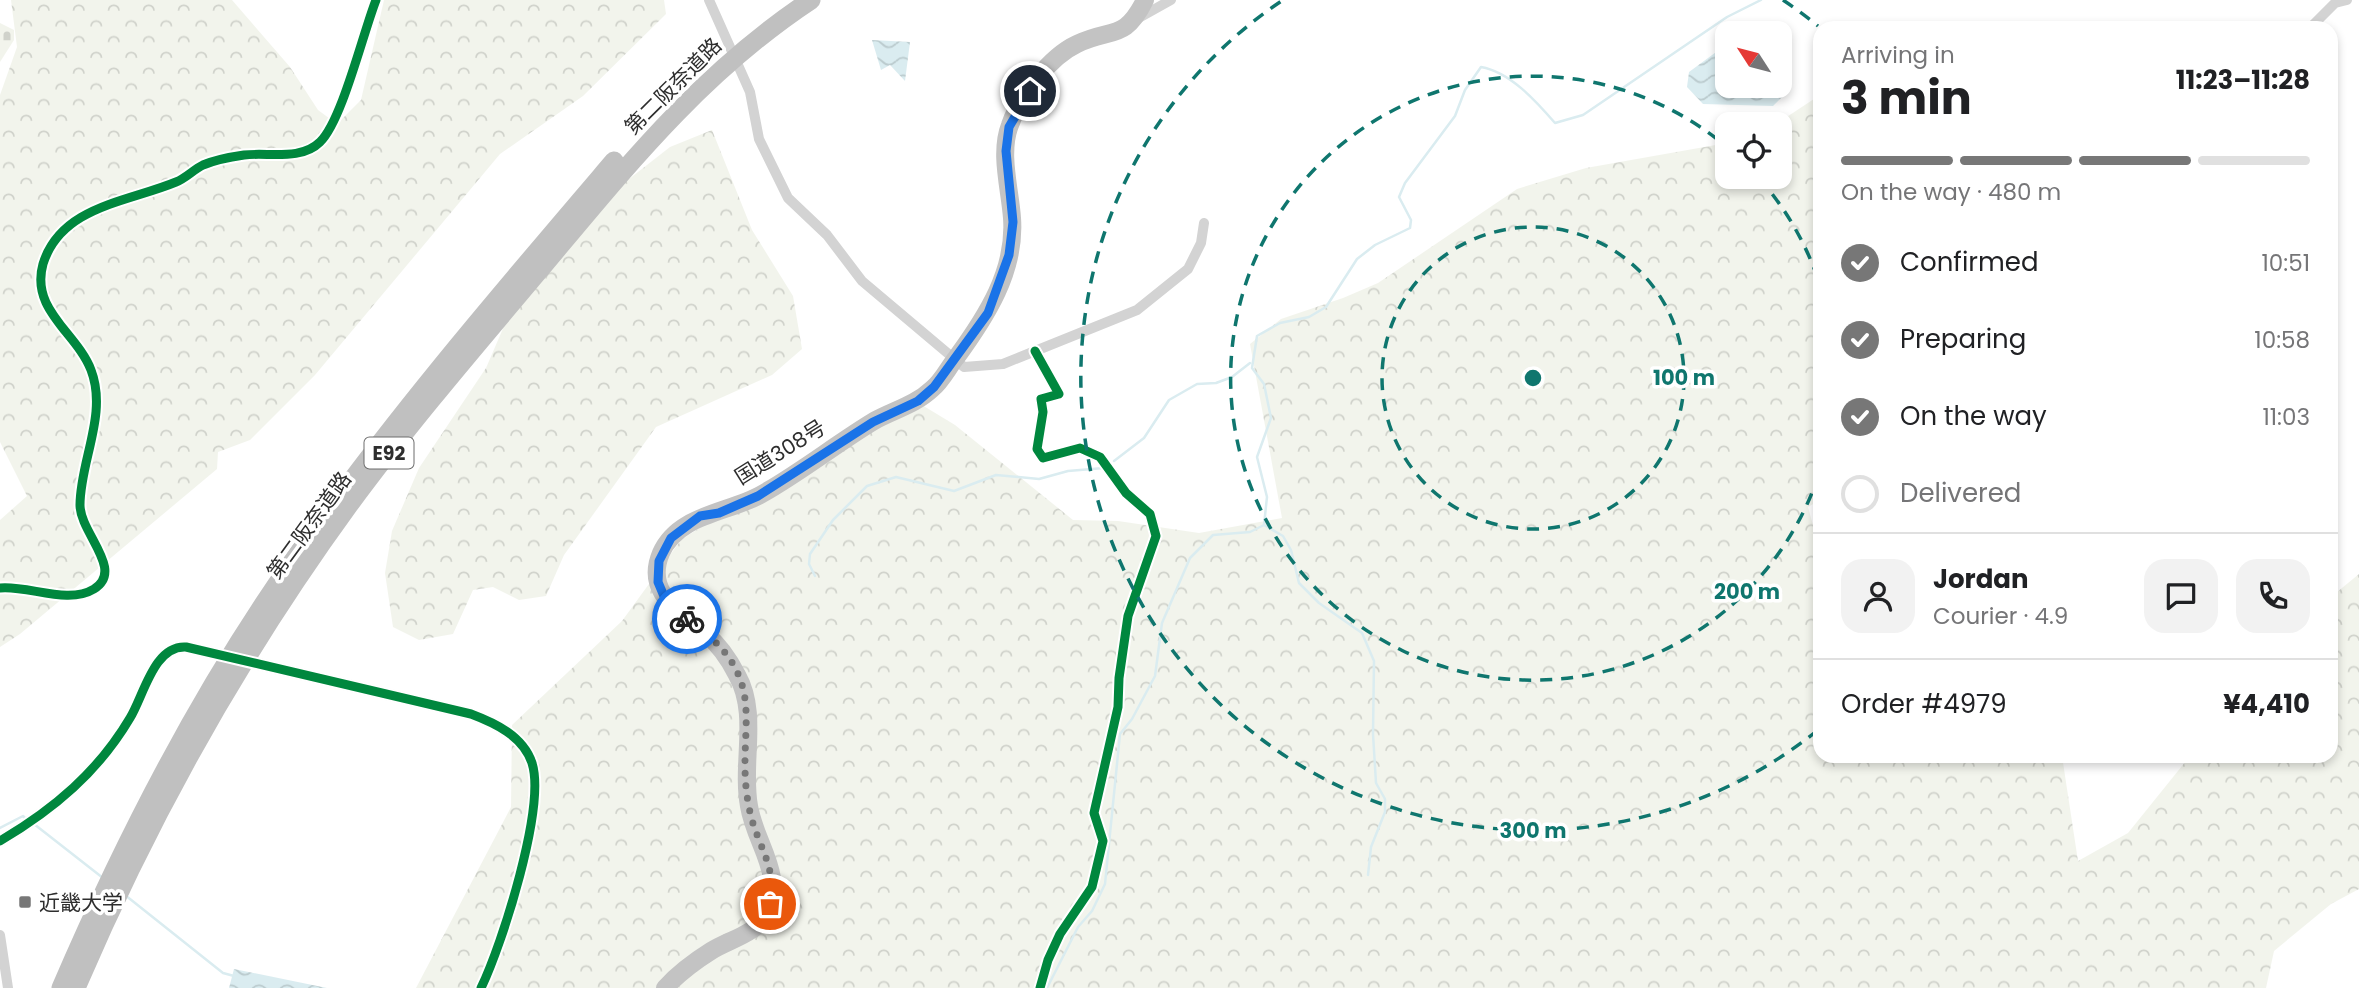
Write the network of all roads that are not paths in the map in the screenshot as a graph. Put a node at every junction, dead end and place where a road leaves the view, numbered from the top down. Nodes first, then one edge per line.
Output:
1 (376, 0) edge
2 (709, 0) edge
3 (787, 0) edge
4 (811, 0) edge
5 (1145, 0) edge
6 (1171, 0) edge
7 (2347, 0) edge
8 (1135, 20) junction
9 (2317, 21) edge
10 (1205, 223) dead end
11 (1035, 351) junction
12 (955, 359) junction
13 (0, 588) edge
14 (0, 841) edge
15 (0, 935) edge
16 (8, 988) edge
17 (61, 988) edge
18 (76, 988) edge
19 (481, 988) edge
20 (665, 988) edge
21 (1040, 988) edge

1 - 13 street
2 - 12 street
3 - 17 highway, 第二阪奈道路 / E92
4 - 18 highway, 第二阪奈道路 / E92
5 - 8 highway
6 - 8 street
7 - 9 street
8 - 12 highway, 国道308号
10 - 11 street
11 - 12 street
11 - 21 street
12 - 20 highway, 国道308号
14 - 19 street
15 - 16 street

